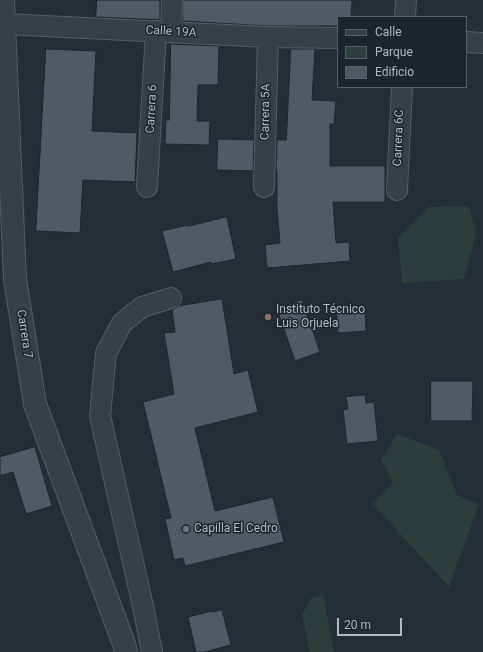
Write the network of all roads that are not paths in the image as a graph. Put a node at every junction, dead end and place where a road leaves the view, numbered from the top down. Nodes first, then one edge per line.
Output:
1 (3, 0) edge
2 (172, 0) edge
3 (406, 0) edge
4 (405, 16) edge
5 (4, 24) junction
6 (163, 32) junction
7 (268, 37) junction
8 (337, 38) edge
9 (467, 42) edge
10 (483, 43) edge
11 (402, 88) edge
12 (147, 187) dead end
13 (264, 187) dead end
14 (397, 190) dead end
15 (171, 298) dead end
16 (128, 649) edge
17 (152, 652) edge

1 - 5 street, Carrera 7
2 - 6 street, Carrera 6
3 - 4 street
5 - 6 street, Calle 19A
5 - 16 street, Carrera 7
6 - 7 street, Calle 19A
6 - 12 street, Carrera 6
7 - 8 street, Calle 19A
7 - 13 street, Carrera 5A
9 - 10 street
11 - 14 street, Carrera 6C
15 - 17 street

